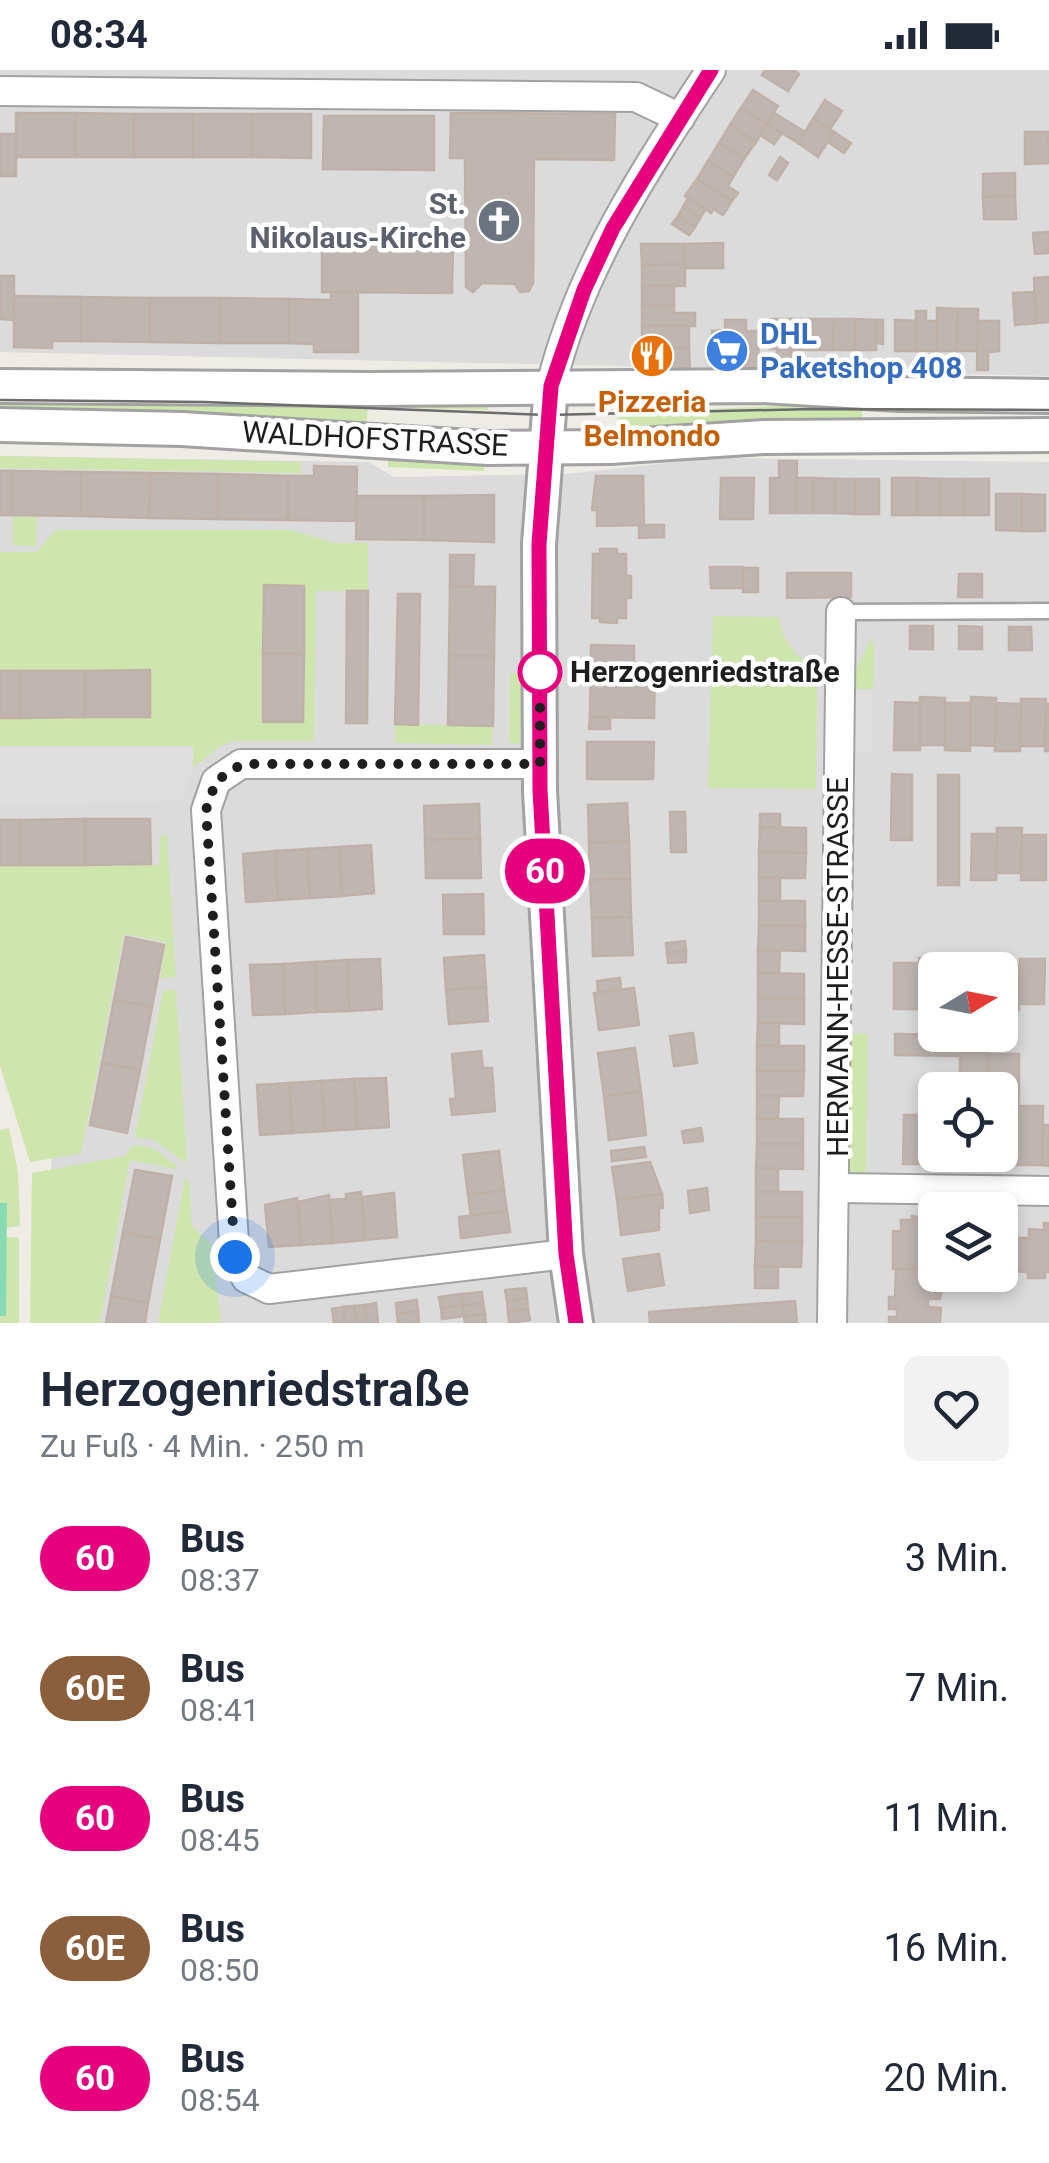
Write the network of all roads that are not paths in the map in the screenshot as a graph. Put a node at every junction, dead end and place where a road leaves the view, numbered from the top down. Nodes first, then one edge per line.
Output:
1 (711, 70) edge
2 (0, 91) edge
3 (680, 118) junction
4 (0, 386) edge
5 (551, 386) junction
6 (1049, 396) edge
7 (0, 424) edge
8 (1049, 435) edge
9 (544, 446) junction
10 (1049, 611) edge
11 (842, 612) joint
12 (540, 764) junction
13 (836, 1188) junction
14 (1049, 1191) edge
15 (566, 1254) junction
16 (576, 1323) edge
17 (832, 1323) edge

1 - 3 street
2 - 3 street
3 - 5 street
4 - 5 street, WALDHOFSTRASSE
5 - 6 street, WALDHOFSTRASSE
5 - 9 street
7 - 9 street, WALDHOFSTRASSE
8 - 9 street, WALDHOFSTRASSE
9 - 12 street
10 - 11 lane
11 - 13 street, HERMANN-HESSE-STRASSE
12 - 15 street
12 - 15 street
13 - 14 street
13 - 17 street, HERMANN-HESSE-STRASSE
15 - 16 street

